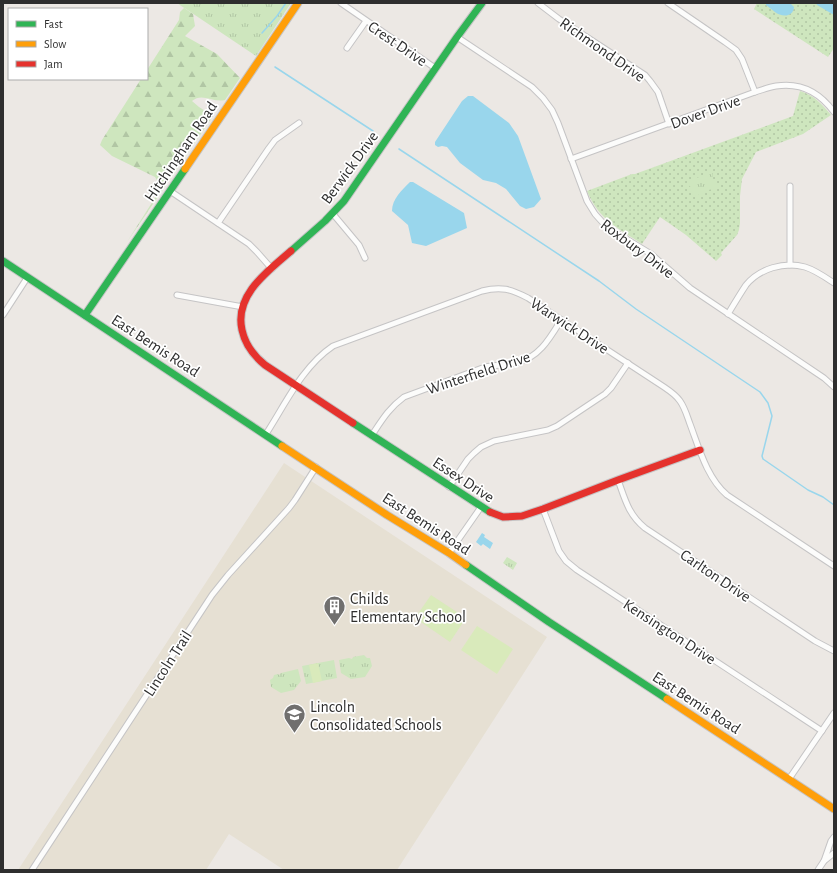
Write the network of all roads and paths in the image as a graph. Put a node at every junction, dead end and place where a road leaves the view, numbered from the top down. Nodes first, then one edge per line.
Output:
1 (298, 3) edge
2 (341, 3) edge
3 (482, 3) edge
4 (538, 3) edge
5 (671, 4) edge
6 (366, 21) junction
7 (457, 37) junction
8 (347, 48) dead end
9 (435, 68) junction
10 (755, 92) junction
11 (834, 112) edge
12 (299, 123) dead end
13 (669, 124) junction
14 (571, 159) junction
15 (790, 186) dead end
16 (170, 191) junction
17 (333, 214) junction
18 (218, 223) junction
19 (366, 258) dead end
20 (3, 262) edge
21 (790, 265) junction
22 (272, 269) junction
23 (27, 278) junction
24 (834, 283) edge
25 (177, 295) dead end
26 (243, 307) junction
27 (728, 314) junction
28 (3, 315) edge
29 (85, 315) junction
30 (561, 320) junction
31 (628, 363) junction
32 (297, 385) junction
33 (834, 387) edge
34 (266, 434) junction
35 (372, 435) junction
36 (700, 450) junction
37 (316, 467) junction
38 (618, 480) junction
39 (449, 487) junction
40 (480, 507) junction
41 (543, 509) junction
42 (449, 553) junction
43 (834, 566) edge
44 (834, 651) edge
45 (834, 713) edge
46 (822, 731) junction
47 (789, 779) junction
48 (834, 809) edge
49 (834, 837) edge
50 (834, 853) edge
51 (824, 861) junction
52 (32, 870) edge
53 (818, 870) edge

1 - 16 street, Hitchingham Road
2 - 6 street, Crest Drive
3 - 7 street, Berwick Drive
4 - 13 street, Richmond Drive
5 - 10 street
6 - 8 street
6 - 9 street, Crest Drive
7 - 9 street, Berwick Drive
7 - 14 street, Roxbury Drive
9 - 17 street, Berwick Drive
10 - 11 street, Dover Drive
10 - 13 street, Dover Drive
12 - 18 street
13 - 14 street, Dover Drive
14 - 27 street, Roxbury Drive
15 - 21 street
16 - 18 street
16 - 29 street, Hitchingham Road
17 - 19 street
17 - 22 street, Berwick Drive
18 - 22 street
20 - 23 street, East Bemis Road
21 - 24 street
21 - 27 street
22 - 26 street, Berwick Drive
23 - 28 street
23 - 29 street, East Bemis Road
25 - 26 street
26 - 32 street, Berwick Drive
27 - 33 street, Roxbury Drive
29 - 34 street, East Bemis Road
30 - 31 street, Warwick Drive
30 - 32 street, Warwick Drive
30 - 35 street, Winterfield Drive
31 - 36 street, Warwick Drive
31 - 39 street
32 - 34 street, Warwick Drive
32 - 35 street, Essex Drive
34 - 37 street, East Bemis Road
35 - 39 street, Essex Drive
36 - 38 street, Essex Drive
36 - 43 street, Warwick Drive
37 - 42 street, East Bemis Road
37 - 52 street, Lincoln Trail
38 - 41 street, Essex Drive
38 - 44 street, Carlton Drive
39 - 40 street, Essex Drive
40 - 41 street, Essex Drive
40 - 42 street
41 - 46 street, Kensington Drive
42 - 47 street, East Bemis Road
45 - 46 street
46 - 47 street
47 - 48 street, East Bemis Road
49 - 51 street
50 - 51 street
51 - 53 street

